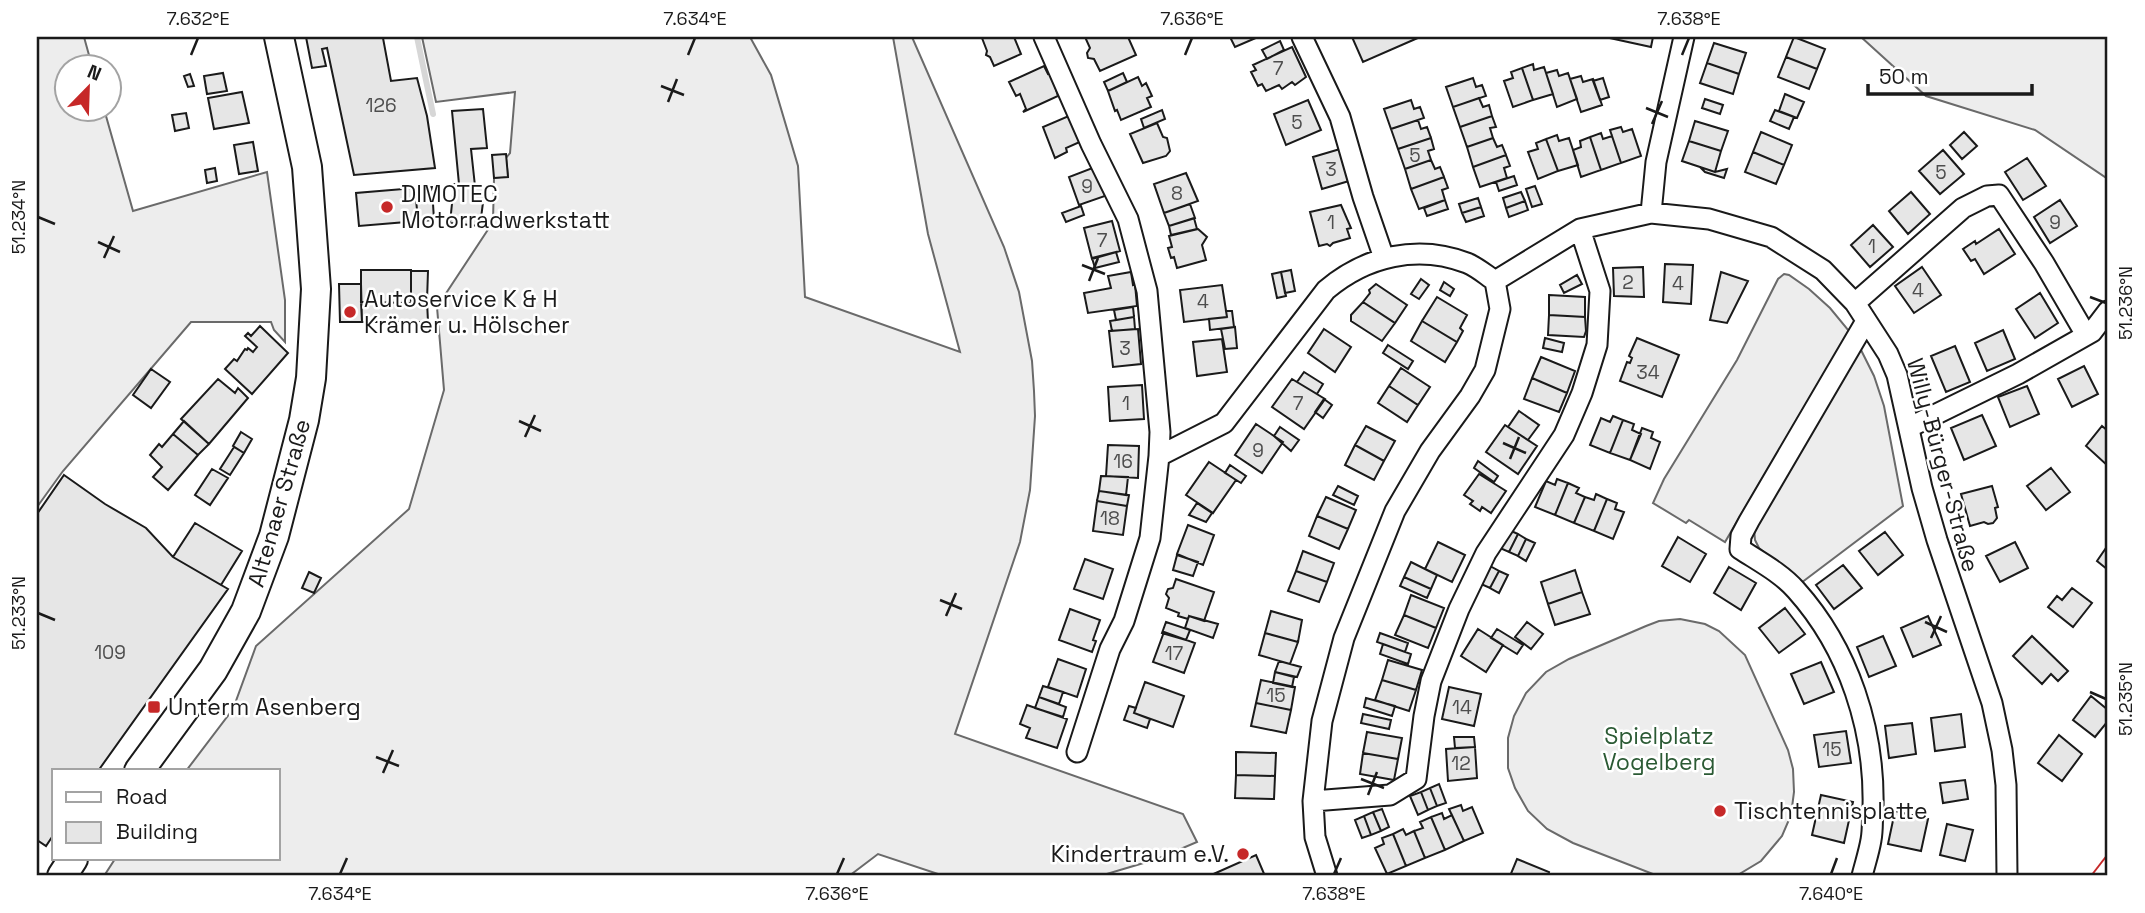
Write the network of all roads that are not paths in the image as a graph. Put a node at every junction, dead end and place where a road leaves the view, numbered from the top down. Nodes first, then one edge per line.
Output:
1 (279, 37) edge
2 (1044, 37) edge
3 (1302, 37) edge
4 (1684, 37) edge
5 (1651, 213) junction
6 (1580, 229) junction
7 (1384, 258) junction
8 (1494, 281) junction
9 (1855, 303) junction
10 (2108, 311) edge
11 (1866, 321) junction
12 (2086, 335) junction
13 (1910, 427) junction
14 (1159, 457) junction
15 (1077, 752) dead end
16 (140, 769) edge
17 (1312, 801) junction
18 (72, 860) edge
19 (62, 876) edge
20 (1327, 876) edge
21 (1862, 876) edge
22 (2007, 876) edge

1 - 16 main road, Altenaer Straße
2 - 14 street
3 - 7 street
4 - 5 street
5 - 6 street, Willy-Bürger-Straße
5 - 9 street, Willy-Bürger-Straße
6 - 8 street, Willy-Bürger-Straße
6 - 17 street
7 - 8 street
7 - 14 street
8 - 17 street
9 - 11 street, Willy-Bürger-Straße
9 - 12 street
10 - 12 street
11 - 13 street, Willy-Bürger-Straße
11 - 21 street
12 - 13 street
13 - 22 street, Willy-Bürger-Straße
14 - 15 street
17 - 20 street
18 - 19 main road

